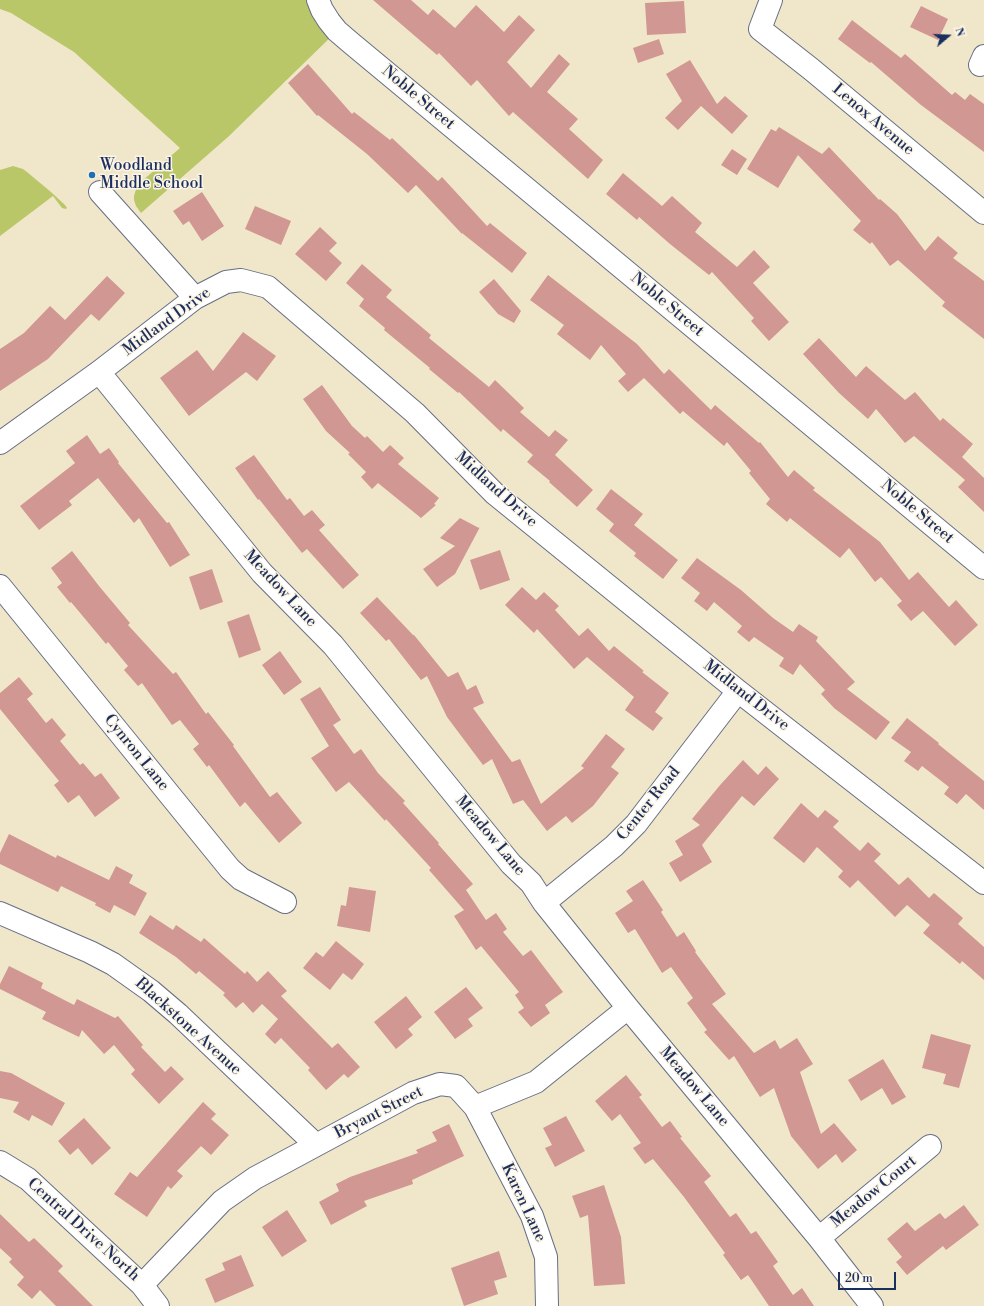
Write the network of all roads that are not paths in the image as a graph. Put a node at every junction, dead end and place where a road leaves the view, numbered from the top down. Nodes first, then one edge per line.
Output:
1 (318, 0) edge
2 (771, 0) edge
3 (100, 192) dead end
4 (984, 213) edge
5 (195, 298) junction
6 (99, 372) junction
7 (0, 443) edge
8 (984, 568) edge
9 (0, 586) edge
10 (738, 691) junction
11 (984, 883) edge
12 (285, 902) dead end
13 (544, 903) junction
14 (0, 913) edge
15 (628, 1008) junction
16 (475, 1107) junction
17 (316, 1145) junction
18 (930, 1146) dead end
19 (0, 1162) edge
20 (819, 1238) junction
21 (142, 1285) junction
22 (158, 1306) edge
23 (548, 1306) edge
24 (872, 1306) edge

1 - 8 street, Noble Street
2 - 4 street, Lenox Avenue
3 - 5 street
5 - 6 street, Midland Drive
5 - 10 street, Midland Drive
6 - 7 street, Midland Drive
6 - 13 street, Meadow Lane
9 - 12 street, Cynron Lane
10 - 11 street, Midland Drive
10 - 13 street, Center Road
13 - 15 street, Meadow Lane
14 - 17 street, Blackstone Avenue
15 - 16 street
15 - 20 street, Meadow Lane
16 - 17 street, Bryant Street
16 - 23 street, Karen Lane
17 - 21 street, Bryant Street
18 - 20 street, Meadow Court
19 - 21 street, Central Drive North
20 - 24 street, Meadow Lane
21 - 22 street, Central Drive North

